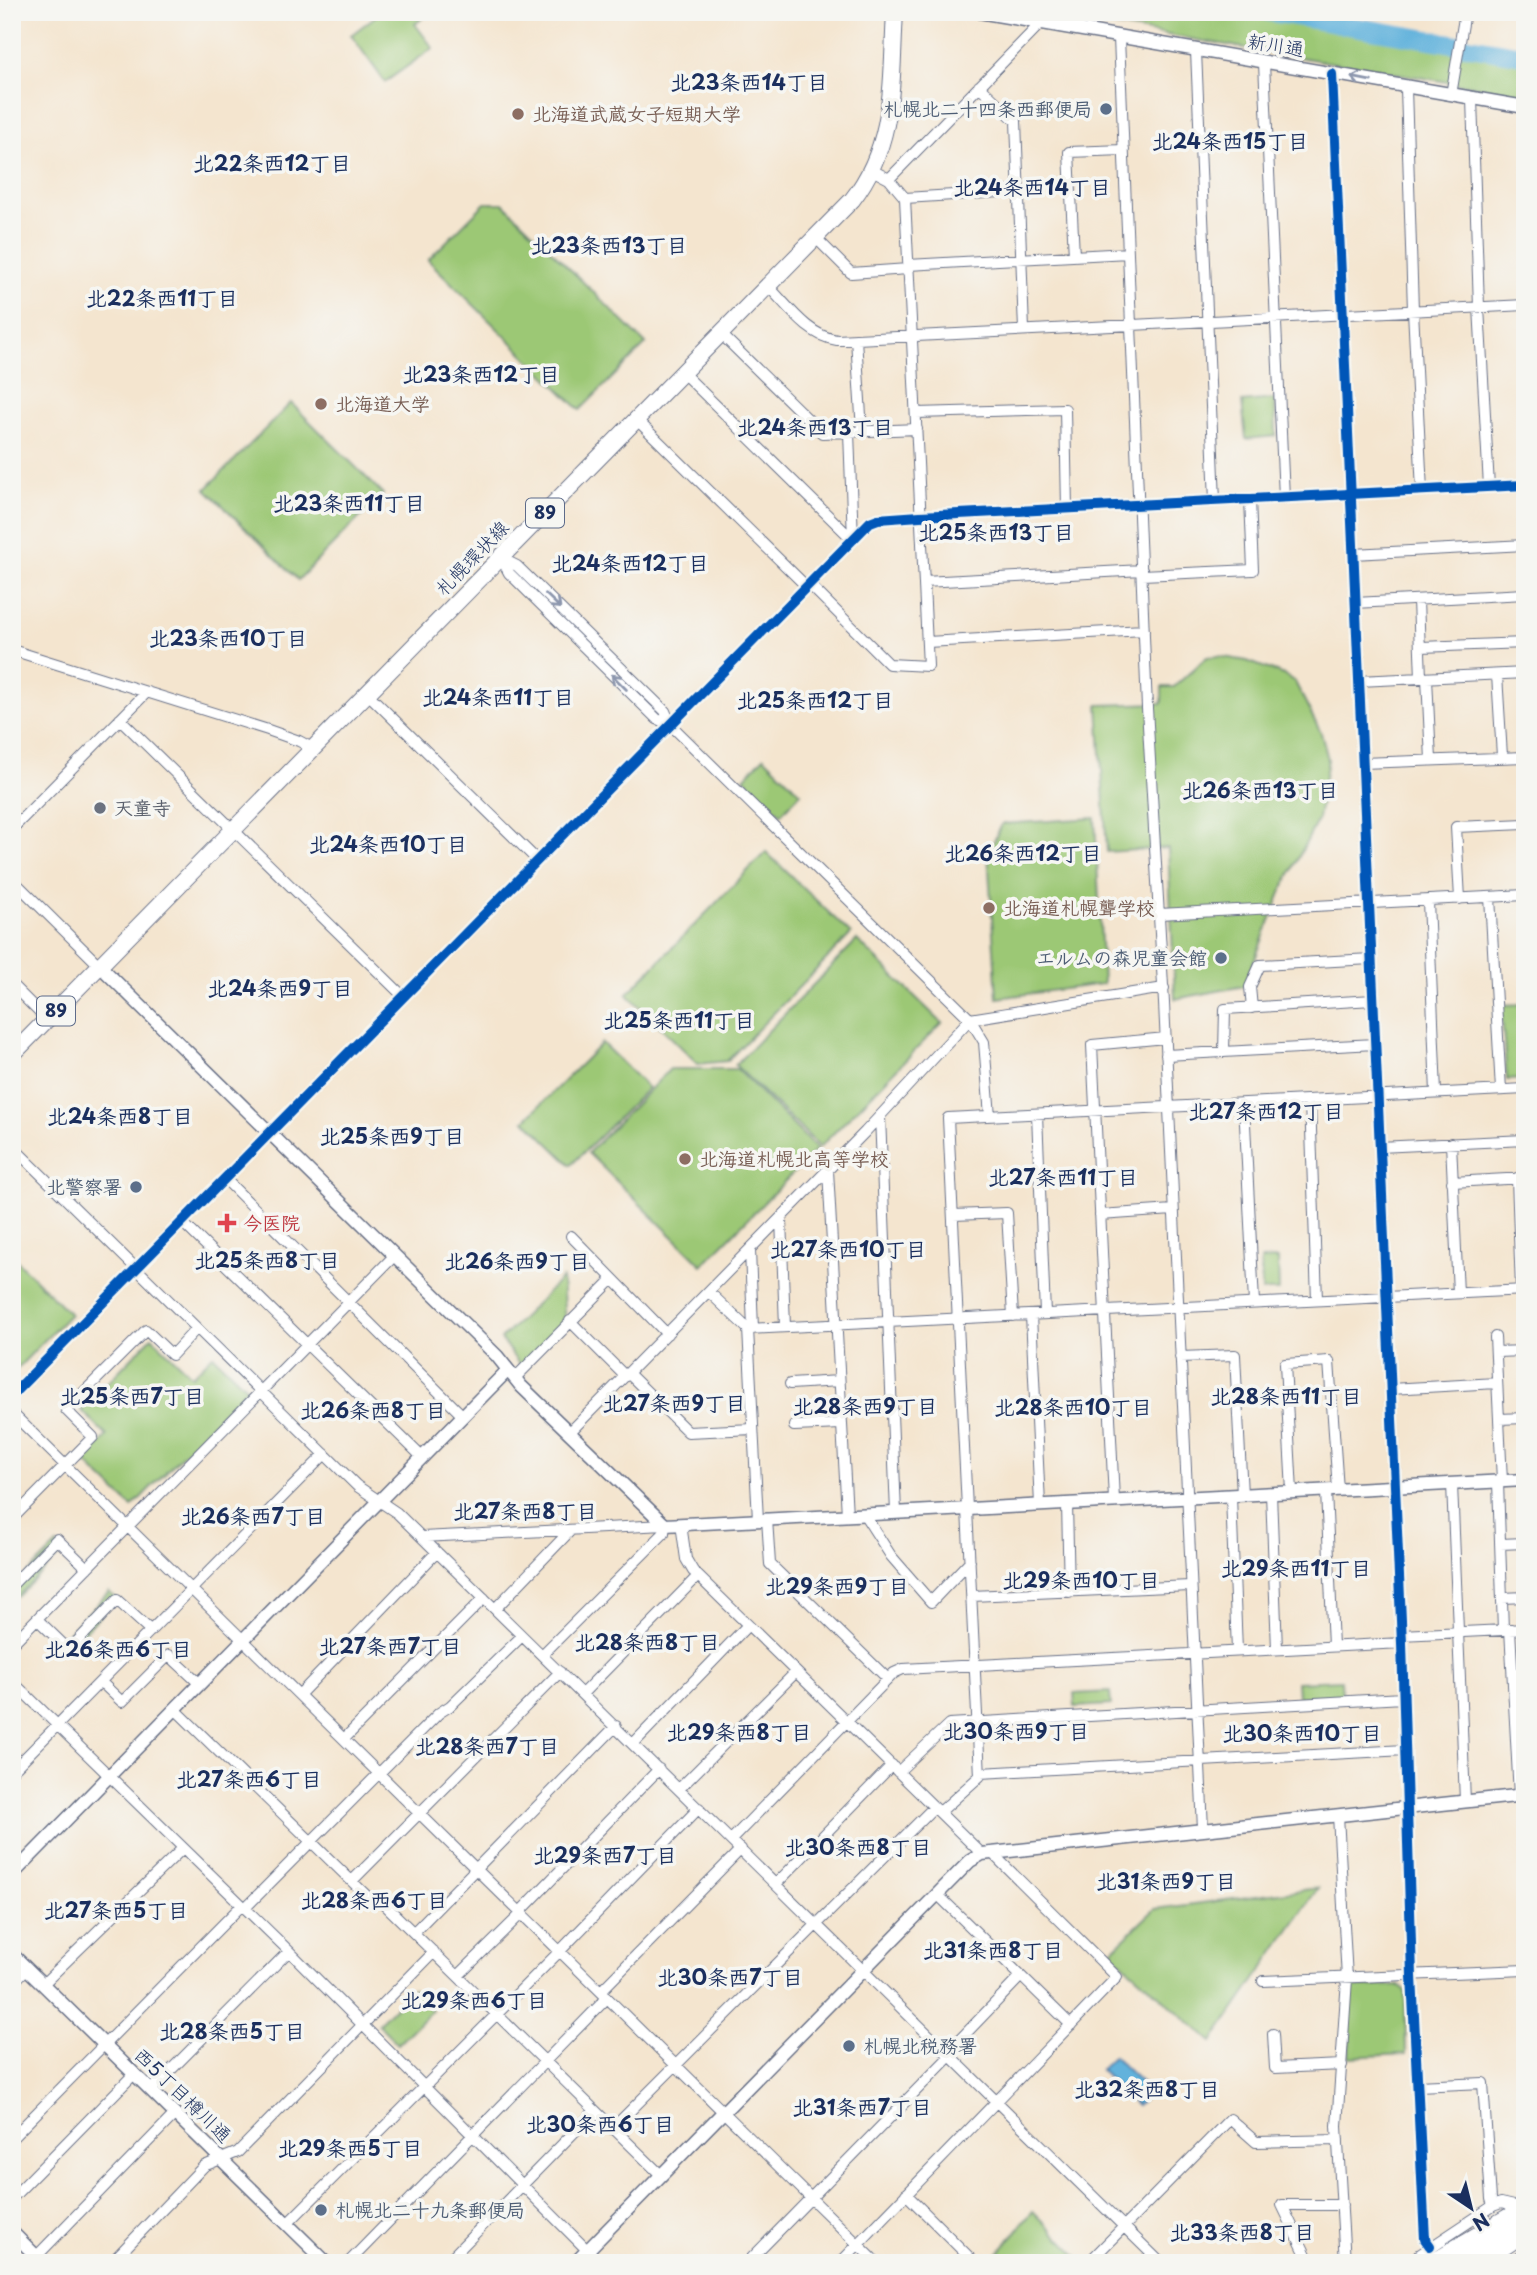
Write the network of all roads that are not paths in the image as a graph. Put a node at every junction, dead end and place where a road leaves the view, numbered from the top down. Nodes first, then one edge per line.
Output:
1 (895, 12) edge
2 (979, 12) edge
3 (1465, 15) edge
4 (1041, 23) junction
5 (1119, 38) junction
6 (1196, 51) junction
7 (1264, 63) junction
8 (1332, 74) junction
9 (979, 86) junction
10 (1406, 88) junction
11 (1451, 95) junction
12 (1472, 99) junction
13 (1525, 107) edge
14 (1124, 150) junction
15 (872, 170) junction
16 (889, 179) junction
17 (1018, 191) junction
18 (905, 198) junction
19 (816, 238) junction
20 (1128, 253) junction
21 (1073, 256) junction
22 (1021, 259) junction
23 (908, 267) junction
24 (768, 286) junction
25 (1525, 305) edge
26 (1479, 307) junction
27 (1413, 310) junction
28 (1343, 313) junction
29 (1276, 317) junction
30 (1208, 320) junction
31 (1131, 324) junction
32 (1024, 330) junction
33 (721, 334) junction
34 (912, 336) junction
35 (856, 339) junction
36 (683, 373) junction
37 (916, 413) junction
38 (637, 420) junction
39 (916, 429) junction
40 (862, 431) junction
41 (849, 432) junction
42 (1525, 485) edge
43 (1489, 487) junction
44 (1422, 491) junction
45 (1351, 494) junction
46 (1284, 497) junction
47 (1250, 499) junction
48 (1215, 501) junction
49 (1139, 505) junction
50 (1067, 509) junction
51 (920, 516) junction
52 (853, 540) junction
53 (1525, 545) edge
54 (1353, 554) junction
55 (501, 558) junction
56 (1142, 573) junction
57 (924, 582) junction
58 (808, 586) junction
59 (1525, 594) edge
60 (1418, 600) junction
61 (1355, 603) junction
62 (1144, 630) junction
63 (927, 642) junction
64 (1525, 643) edge
65 (1421, 647) junction
66 (13, 651) edge
67 (1525, 673) edge
68 (1497, 675) junction
69 (1424, 678) junction
70 (1359, 681) junction
71 (147, 692) junction
72 (368, 694) junction
73 (120, 719) junction
74 (671, 725) junction
75 (314, 749) junction
76 (1502, 756) junction
77 (1525, 757) edge
78 (1431, 760) junction
79 (1362, 763) junction
80 (1525, 824) edge
81 (12, 829) edge
82 (234, 830) junction
83 (537, 860) junction
84 (12, 879) edge
85 (1525, 895) edge
86 (1490, 897) junction
87 (1460, 899) junction
88 (1428, 901) junction
89 (1368, 904) junction
90 (1159, 914) junction
91 (1371, 959) junction
92 (100, 966) junction
93 (12, 985) edge
94 (1164, 988) junction
95 (404, 996) junction
96 (1373, 1000) junction
97 (1252, 1008) junction
98 (970, 1019) junction
99 (47, 1020) junction
100 (1166, 1038) junction
101 (1375, 1044) junction
102 (1224, 1052) junction
103 (12, 1055) edge
104 (1167, 1055) junction
105 (1525, 1089) edge
106 (1501, 1090) junction
107 (1436, 1093) junction
108 (1377, 1096) junction
109 (1310, 1101) junction
110 (1244, 1104) junction
111 (1169, 1107) junction
112 (1096, 1111) junction
113 (1037, 1114) junction
114 (880, 1116) junction
115 (990, 1116) junction
116 (270, 1132) junction
117 (1525, 1140) edge
118 (1451, 1143) junction
119 (12, 1146) edge
120 (1379, 1147) junction
121 (828, 1170) junction
122 (1521, 1178) edge
123 (225, 1179) junction
124 (1452, 1182) junction
125 (1173, 1210) junction
126 (953, 1215) junction
127 (1100, 1215) junction
128 (781, 1218) junction
129 (182, 1222) junction
130 (571, 1236) dead end
131 (750, 1250) junction
132 (395, 1255) junction
133 (136, 1269) junction
134 (612, 1279) junction
135 (1523, 1290) edge
136 (709, 1292) junction
137 (1458, 1293) junction
138 (1386, 1297) junction
139 (1317, 1300) junction
140 (348, 1302) junction
141 (1254, 1303) junction
142 (1178, 1307) junction
143 (1104, 1311) junction
144 (1045, 1314) junction
145 (1013, 1315) junction
146 (1031, 1315) junction
147 (958, 1318) junction
148 (570, 1321) junction
149 (888, 1322) junction
150 (835, 1325) junction
151 (786, 1327) junction
152 (197, 1328) junction
153 (750, 1329) junction
154 (667, 1334) junction
155 (1495, 1337) dead end
156 (307, 1344) junction
157 (1525, 1351) edge
158 (1496, 1352) junction
159 (1180, 1357) junction
160 (512, 1374) junction
161 (627, 1375) junction
162 (839, 1381) junction
163 (1497, 1383) junction
164 (790, 1384) dead end
165 (1390, 1389) junction
166 (261, 1391) junction
167 (12, 1395) edge
168 (12, 1413) edge
169 (463, 1416) junction
170 (1525, 1418) edge
171 (1499, 1419) junction
172 (842, 1423) junction
173 (794, 1426) dead end
174 (753, 1429) junction
175 (569, 1433) junction
176 (325, 1454) junction
177 (422, 1457) junction
178 (65, 1465) junction
179 (1525, 1480) edge
180 (1500, 1482) junction
181 (1452, 1484) junction
182 (1393, 1487) junction
183 (1332, 1490) junction
184 (1292, 1492) junction
185 (1271, 1493) junction
186 (1236, 1495) junction
187 (1186, 1498) junction
188 (1114, 1500) junction
189 (379, 1501) junction
190 (1066, 1504) junction
191 (1040, 1505) junction
192 (968, 1509) junction
193 (896, 1513) junction
194 (864, 1514) junction
195 (847, 1515) junction
196 (12, 1519) edge
197 (763, 1520) junction
198 (681, 1524) junction
199 (664, 1525) junction
200 (128, 1527) junction
201 (570, 1531) junction
202 (422, 1537) junction
203 (1525, 1543) edge
204 (1500, 1544) junction
205 (437, 1552) junction
206 (971, 1561) junction
207 (87, 1568) junction
208 (698, 1576) junction
209 (12, 1585) edge
210 (1191, 1586) junction
211 (191, 1589) junction
212 (1069, 1592) junction
213 (972, 1596) junction
214 (1525, 1597) edge
215 (484, 1598) junction
216 (1502, 1598) junction
217 (495, 1609) junction
218 (37, 1619) junction
219 (748, 1625) junction
220 (1525, 1629) edge
221 (1507, 1630) junction
222 (150, 1631) junction
223 (1458, 1632) junction
224 (522, 1636) junction
225 (1401, 1639) junction
226 (243, 1640) junction
227 (12, 1644) edge
228 (1333, 1646) junction
229 (1277, 1649) junction
230 (1237, 1651) junction
231 (1194, 1654) junction
232 (542, 1655) junction
233 (975, 1665) junction
234 (560, 1672) junction
235 (796, 1672) junction
236 (888, 1679) junction
237 (12, 1681) edge
238 (101, 1682) junction
239 (1520, 1683) edge
240 (200, 1684) junction
241 (582, 1694) junction
242 (299, 1695) junction
243 (1403, 1698) junction
244 (175, 1709) junction
245 (1196, 1709) junction
246 (847, 1721) junction
247 (978, 1721) junction
248 (58, 1725) junction
249 (616, 1726) junction
250 (1521, 1735) edge
251 (344, 1739) junction
252 (633, 1744) junction
253 (1405, 1750) junction
254 (1199, 1759) junction
255 (659, 1769) junction
256 (895, 1769) junction
257 (12, 1771) edge
258 (378, 1773) junction
259 (980, 1773) junction
260 (110, 1776) junction
261 (679, 1789) junction
262 (1522, 1795) edge
263 (1465, 1801) junction
264 (698, 1808) junction
265 (1407, 1808) junction
266 (937, 1810) junction
267 (419, 1814) junction
268 (1338, 1815) junction
269 (1203, 1829) junction
270 (731, 1840) junction
271 (311, 1841) junction
272 (183, 1848) junction
273 (741, 1849) junction
274 (986, 1853) junction
275 (15, 1866) edge
276 (476, 1869) junction
277 (352, 1881) junction
278 (776, 1884) junction
279 (937, 1894) junction
280 (243, 1907) junction
281 (521, 1913) junction
282 (817, 1924) junction
283 (414, 1933) junction
284 (289, 1951) junction
285 (560, 1951) junction
286 (434, 1952) junction
287 (12, 1954) edge
288 (27, 1968) junction
289 (864, 1970) junction
290 (1525, 1970) edge
291 (458, 1976) junction
292 (1020, 1976) junction
293 (1412, 1976) junction
294 (1347, 1979) junction
295 (1263, 1981) dead end
296 (12, 1983) edge
297 (43, 1984) junction
298 (604, 1995) junction
299 (497, 2014) junction
300 (1070, 2025) junction
301 (362, 2026) junction
302 (1273, 2034) dead end
303 (105, 2045) junction
304 (948, 2054) junction
305 (545, 2062) junction
306 (676, 2065) junction
307 (1342, 2065) junction
308 (134, 2074) junction
309 (1418, 2086) junction
310 (424, 2088) junction
311 (151, 2090) junction
312 (996, 2102) junction
313 (595, 2111) junction
314 (723, 2111) junction
315 (175, 2114) junction
316 (612, 2129) junction
317 (472, 2137) junction
318 (12, 2138) edge
319 (1338, 2140) junction
320 (221, 2159) junction
321 (661, 2175) junction
322 (522, 2186) junction
323 (906, 2194) junction
324 (810, 2197) junction
325 (12, 2198) edge
326 (1342, 2205) junction
327 (1493, 2206) junction
328 (1524, 2211) edge
329 (287, 2224) junction
330 (1123, 2226) junction
331 (12, 2232) edge
332 (1525, 2233) edge
333 (1525, 2240) edge
334 (1482, 2242) junction
335 (858, 2244) junction
336 (587, 2250) junction
337 (1525, 2254) edge
338 (1430, 2255) edge
339 (36, 2260) edge
340 (111, 2263) edge
341 (327, 2263) edge
342 (348, 2263) edge
343 (446, 2263) edge
344 (575, 2263) edge
345 (600, 2263) edge
346 (747, 2263) edge
347 (840, 2263) edge
348 (877, 2263) edge
349 (975, 2263) edge
350 (1088, 2263) edge
351 (1161, 2263) edge
352 (1310, 2263) edge
353 (1345, 2263) edge
354 (1407, 2263) edge
355 (1441, 2263) edge
356 (1451, 2263) edge
357 (1478, 2263) edge
358 (1488, 2263) edge
359 (1510, 2263) edge

1 - 15 main road, 札幌環状線 / 89
2 - 4 street, 新川通
3 - 11 street
4 - 5 street, 新川通
4 - 9 street
5 - 6 street, 新川通
5 - 14 street
6 - 7 street, 新川通
6 - 30 street
7 - 8 street, 新川通
7 - 29 street
10 -> 8 street, 新川通
8 - 28 street
9 - 16 street
9 - 17 street
10 - 11 street, 新川通
10 - 27 street
11 - 12 street, 新川通
12 - 13 street, 新川通
12 - 26 street
14 - 20 street
14 - 21 street
15 - 16 street
15 - 19 main road, 札幌環状線 / 89
16 - 18 street
17 - 18 street
17 - 22 street
18 - 23 street
19 - 23 street
19 - 24 main road, 札幌環状線 / 89
20 - 21 street
20 - 31 street
21 - 22 street
22 - 23 street
22 - 32 street
23 - 34 street
24 - 33 main road, 札幌環状線 / 89
24 - 35 street
25 - 26 street
26 - 27 street
26 - 43 street
27 - 28 street
27 - 44 street
28 - 29 street
28 - 45 street
29 - 30 street
29 - 46 street
30 - 31 street
30 - 48 street
31 - 32 street
31 - 49 street
32 - 34 street
33 - 36 main road, 札幌環状線 / 89
33 - 41 street
34 - 35 street
34 - 37 street
35 - 40 street
36 - 38 main road, 札幌環状線 / 89
36 - 52 street
37 - 39 street
37 - 50 street
38 - 55 main road, 札幌環状線 / 89
38 - 58 street
39 - 40 street
39 - 51 street
40 - 41 street
41 - 52 street
42 - 43 street
43 - 44 street
44 - 45 street
45 - 46 street
45 - 54 street
46 - 47 street
47 - 48 street
47 - 56 street
48 - 49 street
49 - 50 street
49 - 56 street
50 - 51 street
51 - 52 street
51 - 57 street
52 - 58 street
53 - 54 street
54 - 61 street
55 - 72 main road, 札幌環状線 / 89
55 - 74 street
56 - 57 street
56 - 62 street
57 - 63 street
58 - 63 street
58 - 74 street
59 - 60 street
60 - 61 street
60 - 65 street
61 - 70 street
62 - 63 street
62 - 90 street
64 - 65 street
65 - 69 street
66 - 71 street
67 - 68 street
68 - 69 street
68 - 76 street
69 - 70 street
69 - 78 street
70 - 79 street
71 - 73 street
71 - 75 street
72 - 75 main road, 札幌環状線 / 89
72 - 83 street
73 - 81 street
73 - 82 street
74 - 83 street
74 - 98 street
75 - 82 main road, 札幌環状線 / 89
76 - 77 street
76 - 78 street
78 - 79 street
79 - 89 street
80 - 87 street
82 - 92 main road, 札幌環状線 / 89
82 - 95 street
83 - 95 street
84 - 92 street
85 - 86 street
86 - 87 street
86 - 106 street
87 - 88 street
88 - 89 street
88 - 107 street
89 - 90 street
89 - 91 street
90 - 94 street
91 - 96 street
91 - 97 street
92 - 99 main road, 札幌環状線 / 89
92 - 116 street
93 - 99 street
94 - 98 street
94 - 100 street
95 - 116 street
96 - 97 street
96 - 101 street
97 - 102 street
98 - 114 street
98 - 115 street
99 - 103 main road, 札幌環状線 / 89
100 - 104 street
100 - 112 street
101 - 102 street
101 - 108 street
102 - 104 street
104 - 111 street
105 - 106 street
106 - 107 street
107 - 108 street
108 - 109 street
108 - 120 street
109 - 110 street
109 - 139 street
110 - 111 street
110 - 141 street
111 - 112 street
111 - 125 street
112 - 113 street
112 - 127 street
113 - 115 street
113 - 144 street
114 - 121 street
114 - 149 street
115 - 126 street
116 - 123 street
116 - 132 street
117 - 118 street
118 - 120 street
118 - 124 street
119 - 133 street
120 - 138 street
121 - 128 street
121 - 150 street
122 - 124 street
122 - 135 street
123 - 129 street
123 - 140 street
124 - 137 street
125 - 127 street
125 - 142 street
126 - 145 street
126 - 147 street
127 - 143 street
128 - 131 street
128 - 151 street
129 - 133 street
129 - 156 street
130 - 134 street
131 - 136 street
131 - 153 street
132 - 140 street
132 - 160 street
133 - 152 street
133 - 167 street
134 - 148 street
134 - 154 street
135 - 137 street
136 - 153 street
136 - 154 street
137 - 138 street
138 - 139 street
138 - 165 street
139 - 141 street
140 - 156 street
140 - 169 street
141 - 142 street
142 - 143 street
142 - 159 street
143 - 144 street
143 - 188 street
144 - 146 street
145 - 146 street
145 - 147 street
146 - 191 street
147 - 149 street
147 - 192 street
148 - 160 street
148 - 161 street
149 - 150 street
149 - 193 street
150 - 151 street
150 - 162 street
151 - 153 street
152 - 166 street
152 - 178 street
153 - 174 street
154 - 161 street
155 - 158 street
156 - 166 street
156 - 177 street
157 - 158 street
158 - 163 street
159 - 186 street
159 - 187 street
160 - 169 street
160 - 175 street
161 - 174 street
161 - 175 street
162 - 164 street
162 - 172 street
163 - 165 street
163 - 171 street
165 - 182 street
166 - 176 street
166 - 200 street
168 - 178 street
169 - 177 street
170 - 171 street
171 - 180 street
172 - 173 street
172 - 195 street
174 - 197 street
175 - 199 street
176 - 189 street
176 - 211 street
177 - 189 street
178 - 196 street
178 - 200 street
179 - 180 street
180 - 181 street
180 - 204 street
181 - 182 street
181 - 223 street
182 - 183 street
182 - 225 street
183 - 184 street
183 - 184 street
183 - 228 street
184 - 185 street
185 - 186 street
185 - 229 street
186 - 187 street
186 - 230 street
187 - 188 street
187 - 210 street
188 - 190 street
189 - 202 street
189 - 226 street
190 - 191 street
190 - 212 street
191 - 192 street
192 - 193 street
192 - 206 street
193 - 194 street
194 - 195 street
194 - 206 street
195 - 197 street
197 - 198 street
197 - 236 street
198 - 199 street
198 - 208 street
199 - 201 street
199 - 232 street
200 - 207 street
200 - 211 street
201 - 202 street
201 - 217 street
202 - 205 street
203 - 204 street
204 - 216 street
205 - 215 street
205 - 242 street
206 - 213 street
207 - 209 street
207 - 218 street
208 - 219 street
208 - 241 street
210 - 212 street
210 - 231 street
211 - 222 street
211 - 226 street
212 - 213 street
213 - 233 street
214 - 216 street
215 - 217 street
215 - 251 street
216 - 221 street
217 - 224 street
218 - 222 street
218 - 227 street
219 - 235 street
219 - 252 street
220 - 221 street
221 - 223 street
221 - 239 street
222 - 238 street
223 - 225 street
223 - 263 street
224 - 232 street
224 - 258 street
225 - 228 street
225 - 243 street
226 - 240 street
226 - 242 street
228 - 229 street
229 - 230 street
230 - 231 street
231 - 233 street
231 - 245 street
232 - 234 street
233 - 236 street
233 - 247 street
234 - 241 street
234 - 267 street
235 - 246 street
235 - 261 street
236 - 246 street
237 - 248 street
238 - 240 street
238 - 248 street
239 - 250 street
240 - 244 street
241 - 249 street
242 - 251 street
243 - 245 street
243 - 253 street
244 - 260 street
244 - 271 street
245 - 247 street
245 - 254 street
246 - 256 street
246 - 270 street
247 - 256 street
247 - 259 street
248 - 257 street
248 - 260 street
249 - 252 street
249 - 276 street
250 - 262 street
251 - 258 street
252 - 255 street
253 - 254 street
253 - 265 street
254 - 259 street
254 - 269 street
255 - 261 street
255 - 281 street
256 - 266 street
256 - 278 street
258 - 267 street
258 - 271 street
259 - 266 street
260 - 272 street
260 - 275 street
261 - 264 street
262 - 263 street
263 - 265 street
264 - 270 street
264 - 285 street
265 - 268 street
265 - 293 street
266 - 274 street
266 - 282 street
267 - 276 street
267 - 277 street
268 - 269 street
268 - 294 street
269 - 274 street
270 - 273 street
271 - 277 street
271 - 280 street
272 - 280 street
272 - 297 street
273 - 278 street
273 - 298 street
274 - 279 street
274 - 300 street
276 - 281 street
276 - 283 street
277 - 283 street
278 - 282 street
279 - 289 street
279 - 292 street
280 - 284 street
280 - 303 street
281 - 285 street
281 - 291 street
282 - 289 street
282 - 306 street
283 - 286 street
284 - 301 street
284 - 311 street
285 - 298 street
285 - 299 street
286 - 291 street
286 - 301 street
287 - 288 street, 西5丁目樽川通
288 - 296 street
288 - 297 street, 西5丁目樽川通
289 - 304 street
289 - 314 street
290 - 293 street
291 - 299 street
292 - 300 street
292 - 304 street
293 - 294 street
293 - 309 street
294 - 295 street
294 - 307 street
297 - 303 street, 西5丁目樽川通
298 - 305 street
298 - 306 street
299 - 305 street
299 - 310 street
300 - 312 street
301 - 310 street
301 - 320 street
302 - 307 street
303 - 308 street, 西5丁目樽川通
303 - 318 street
304 - 312 street
304 - 324 street
305 - 313 street
305 - 317 street
306 - 314 street
306 - 316 street
307 - 319 street
308 - 311 street, 西5丁目樽川通
308 - 325 street
309 - 327 street
309 - 338 street
310 - 317 street
310 - 329 street
311 - 315 street, 西5丁目樽川通
312 - 323 street
312 - 330 street
313 - 316 street
313 - 322 street
314 - 321 street
314 - 324 street
315 - 320 street, 西5丁目樽川通
315 - 339 street
316 - 321 street
317 - 322 street
317 - 342 street
319 - 326 street
319 - 330 street
320 - 329 street, 西5丁目樽川通
320 - 340 street
321 - 336 street
322 - 336 street
322 - 343 street
323 - 335 street
323 - 349 street
324 - 335 street
324 - 346 street
326 - 352 street
326 - 353 street
327 - 328 street
327 - 338 street
328 - 334 highway
328 - 338 main road
329 - 341 street, 西5丁目樽川通
330 - 350 street
330 - 351 street
331 - 339 street
332 - 357 highway
332 - 358 highway
333 - 358 main road
334 - 355 highway
334 - 356 highway
335 - 347 street
335 - 348 street
336 - 344 street
336 - 345 street
337 - 359 street
338 - 354 street

